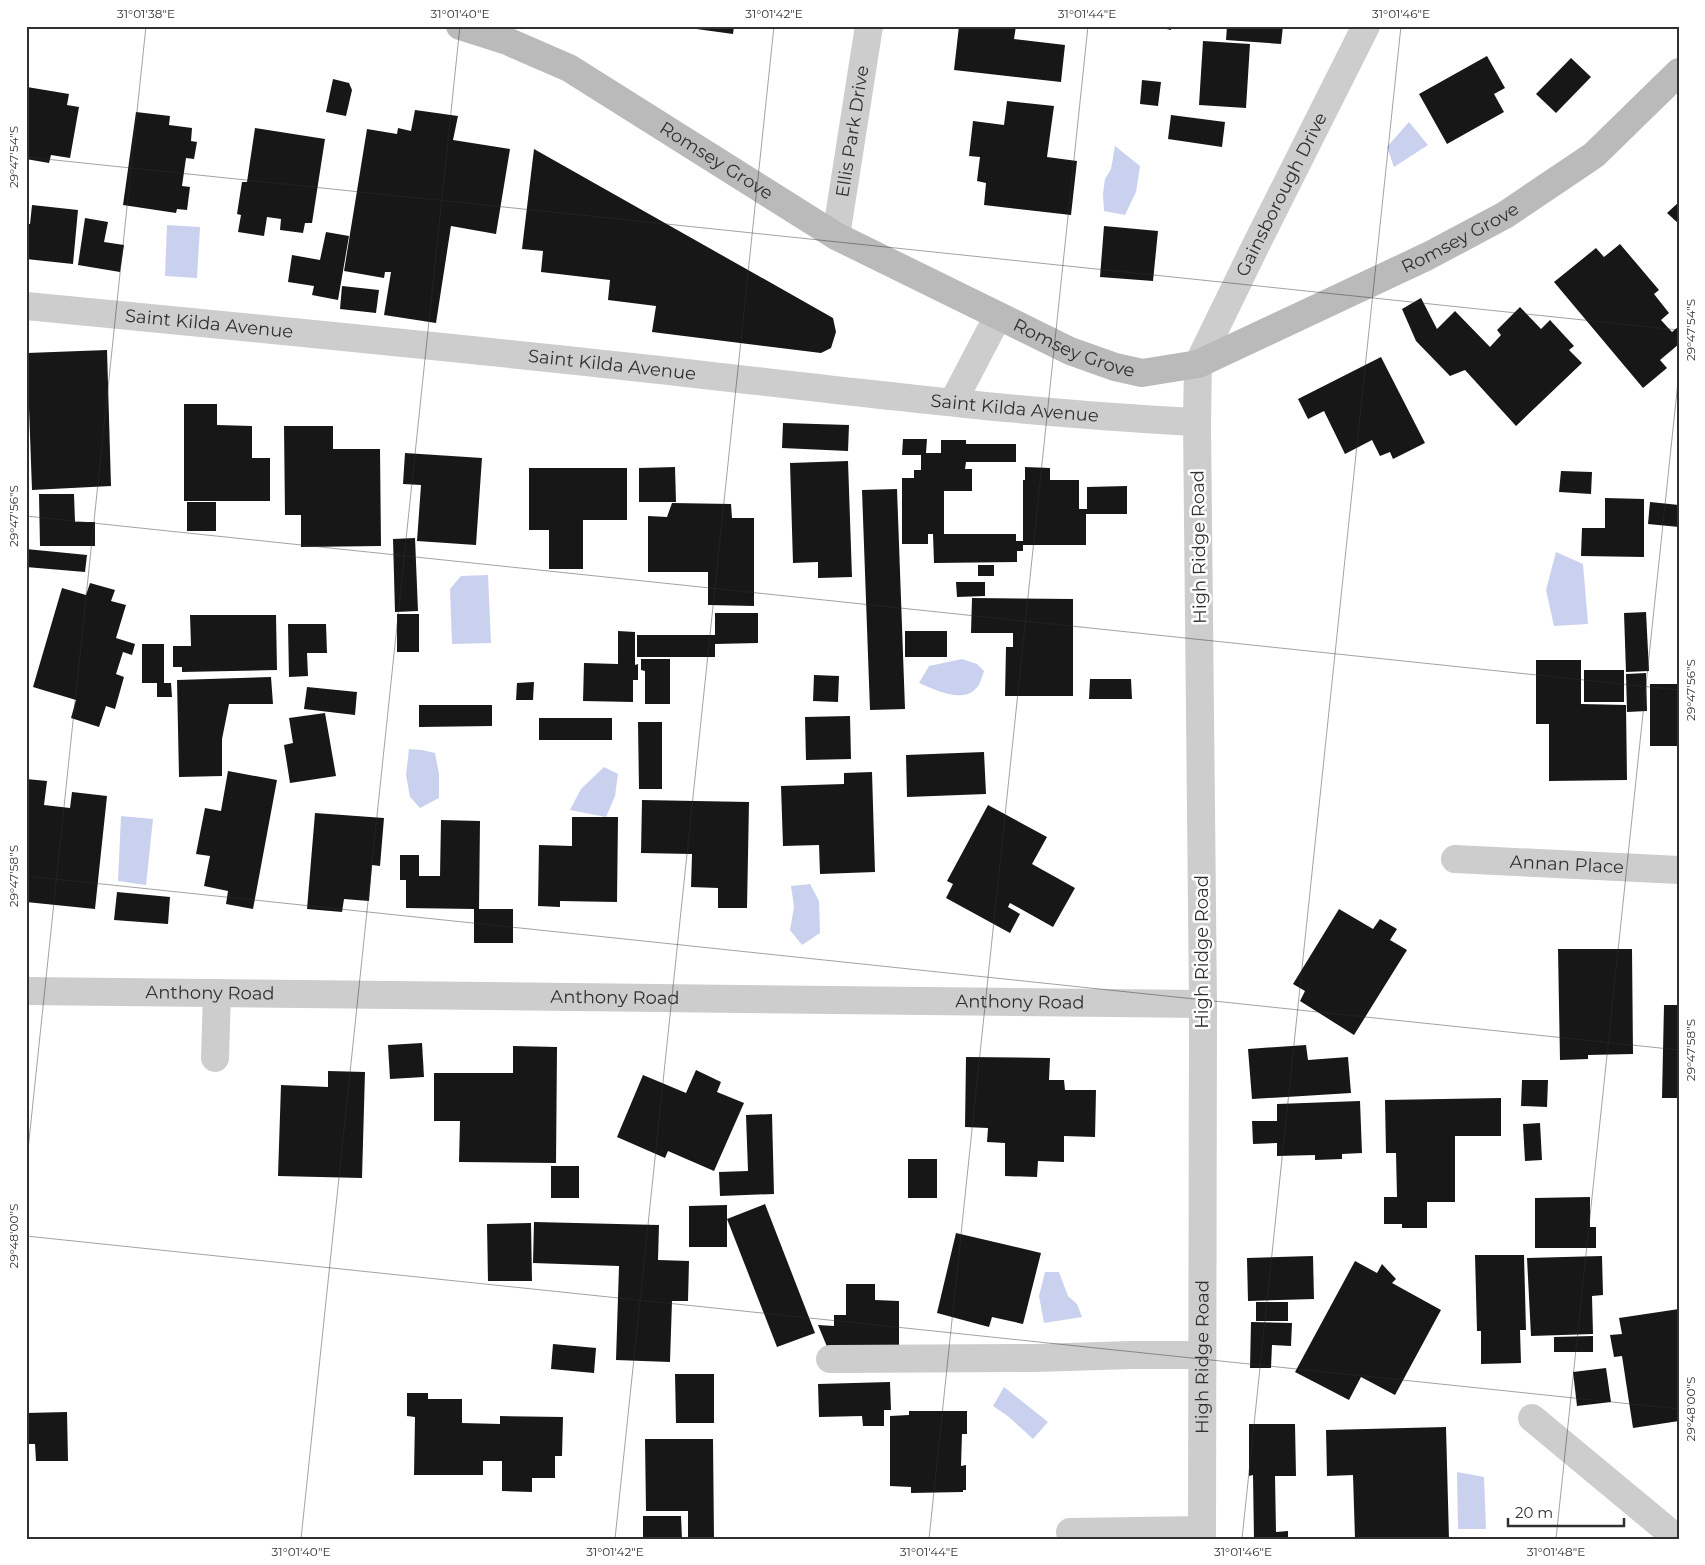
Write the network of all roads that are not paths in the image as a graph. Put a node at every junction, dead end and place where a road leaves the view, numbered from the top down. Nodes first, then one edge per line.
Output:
1 (460, 26) edge
2 (869, 26) edge
3 (1366, 26) edge
4 (1679, 72) edge
5 (836, 236) junction
6 (26, 306) edge
7 (998, 316) junction
8 (1198, 364) junction
9 (953, 402) junction
10 (1197, 422) junction
11 (1455, 860) dead end
12 (1679, 870) edge
13 (26, 991) edge
14 (217, 993) junction
15 (1203, 1004) junction
16 (215, 1058) dead end
17 (1202, 1355) junction
18 (830, 1359) dead end
19 (1532, 1418) dead end
20 (1070, 1532) dead end
21 (1202, 1534) edge
22 (1675, 1535) edge

1 - 5 street, Romsey Grove
2 - 5 street, Ellis Park Drive
3 - 8 street, Gainsborough Drive
4 - 8 street, Romsey Grove
5 - 7 street, Romsey Grove
6 - 9 street, Saint Kilda Avenue
7 - 8 street, Romsey Grove
7 - 9 street
8 - 10 street, High Ridge Road
9 - 10 street, Saint Kilda Avenue
10 - 15 street, High Ridge Road
11 - 12 street, Annan Place
13 - 14 street, Anthony Road
14 - 15 street, Anthony Road
14 - 16 street
15 - 17 street, High Ridge Road
17 - 18 street
17 - 21 street, High Ridge Road
19 - 22 street
20 - 21 street

